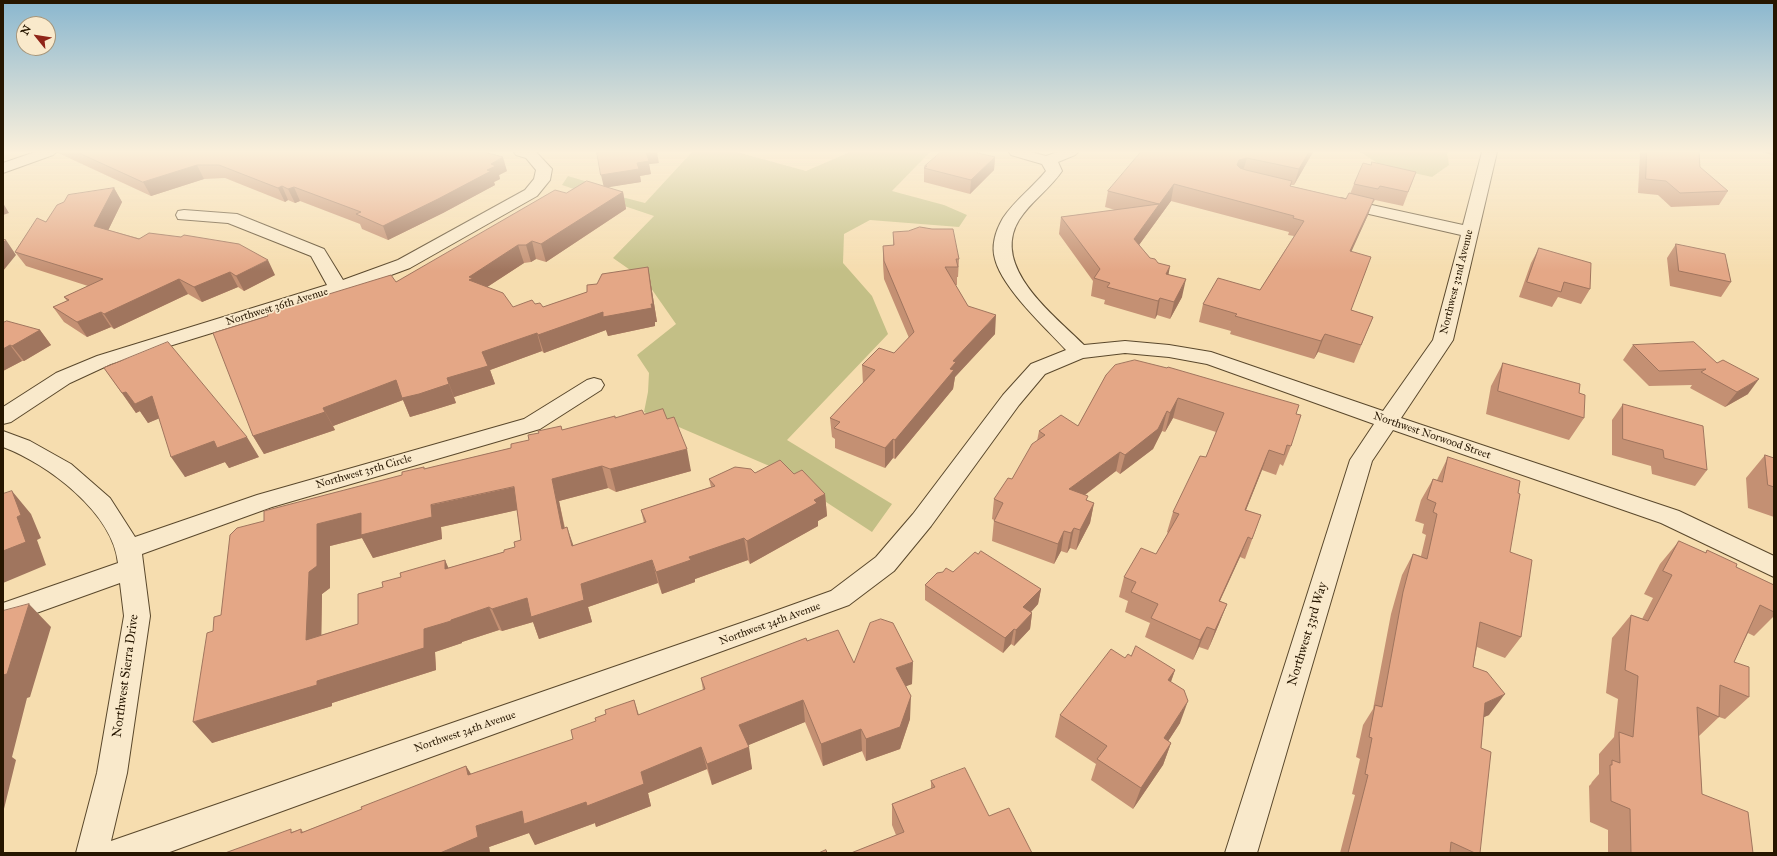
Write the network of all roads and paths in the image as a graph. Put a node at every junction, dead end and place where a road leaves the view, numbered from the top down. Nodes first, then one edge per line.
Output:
1 (532, 192) edge
2 (1035, 192) edge
3 (1480, 192) edge
4 (1322, 199) edge
5 (184, 215) dead end
6 (1470, 232) junction
7 (338, 288) junction
8 (1079, 352) junction
9 (594, 385) dead end
10 (3, 417) edge
11 (1388, 421) junction
12 (3, 439) edge
13 (130, 559) junction
14 (1774, 567) edge
15 (3, 614) edge
16 (92, 853) edge
17 (122, 853) edge
18 (1241, 853) edge

1 - 7 street, Northwest 36th Avenue
2 - 8 street
3 - 6 street, Northwest 32nd Avenue
4 - 6 street
5 - 7 street
6 - 11 street, Northwest 32nd Avenue
7 - 10 street, Northwest 36th Avenue
8 - 11 street, Northwest Norwood Street
8 - 17 street, Northwest 34th Avenue
9 - 13 street, Northwest 35th Circle
11 - 14 street, Northwest Norwood Street
11 - 18 street, Northwest 33rd Way
12 - 13 street, Northwest Sierra Drive
13 - 15 street, Northwest 35th Circle
13 - 16 street, Northwest Sierra Drive

